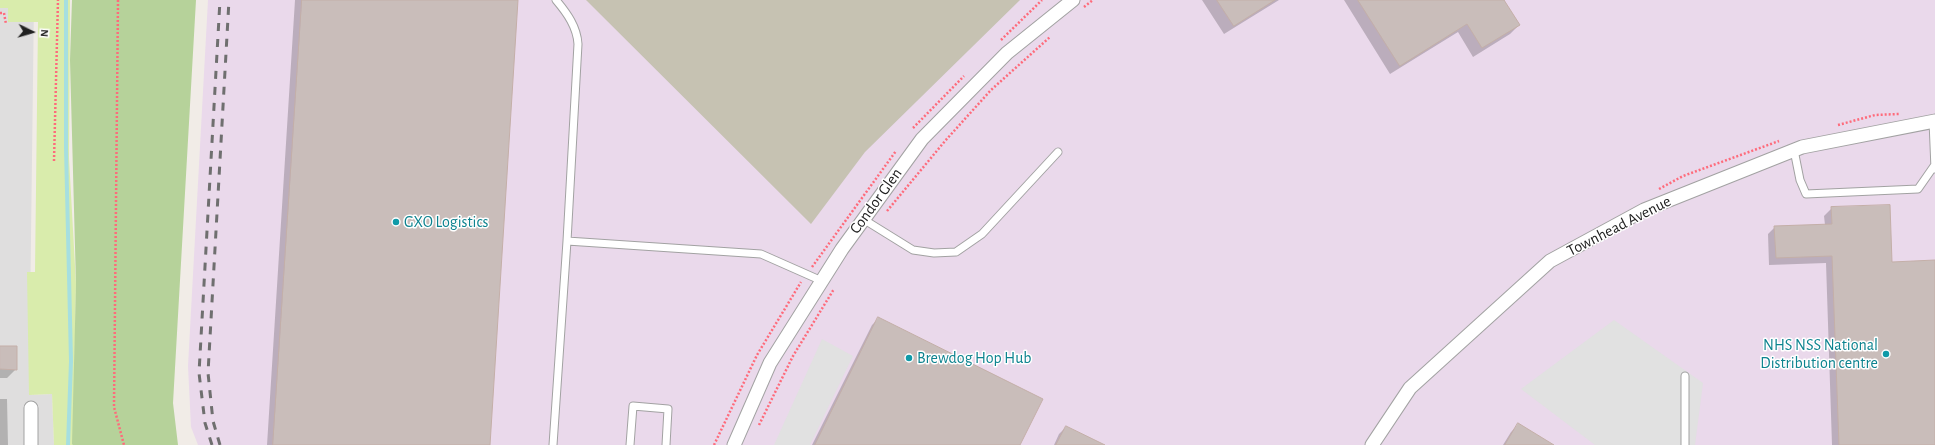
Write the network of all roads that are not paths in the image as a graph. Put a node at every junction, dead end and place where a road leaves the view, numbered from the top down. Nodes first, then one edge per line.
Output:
1 (556, 0) edge
2 (1076, 6) edge
3 (1934, 121) edge
4 (1794, 150) junction
5 (1058, 152) dead end
6 (1934, 168) edge
7 (863, 219) junction
8 (567, 241) junction
9 (822, 281) junction
10 (1685, 376) dead end
11 (31, 408) dead end
12 (31, 445) edge
13 (553, 445) edge
14 (630, 445) edge
15 (666, 445) edge
16 (734, 445) edge
17 (1372, 445) edge
18 (1685, 445) edge

1 - 8 lane
2 - 7 street, Condor Glen
3 - 4 street, Townhead Avenue
3 - 6 lane
4 - 6 lane
4 - 17 street, Townhead Avenue
5 - 7 lane
7 - 9 street, Condor Glen
8 - 9 lane
8 - 13 lane
9 - 16 street, Condor Glen
10 - 18 lane
11 - 12 street
14 - 15 lane

